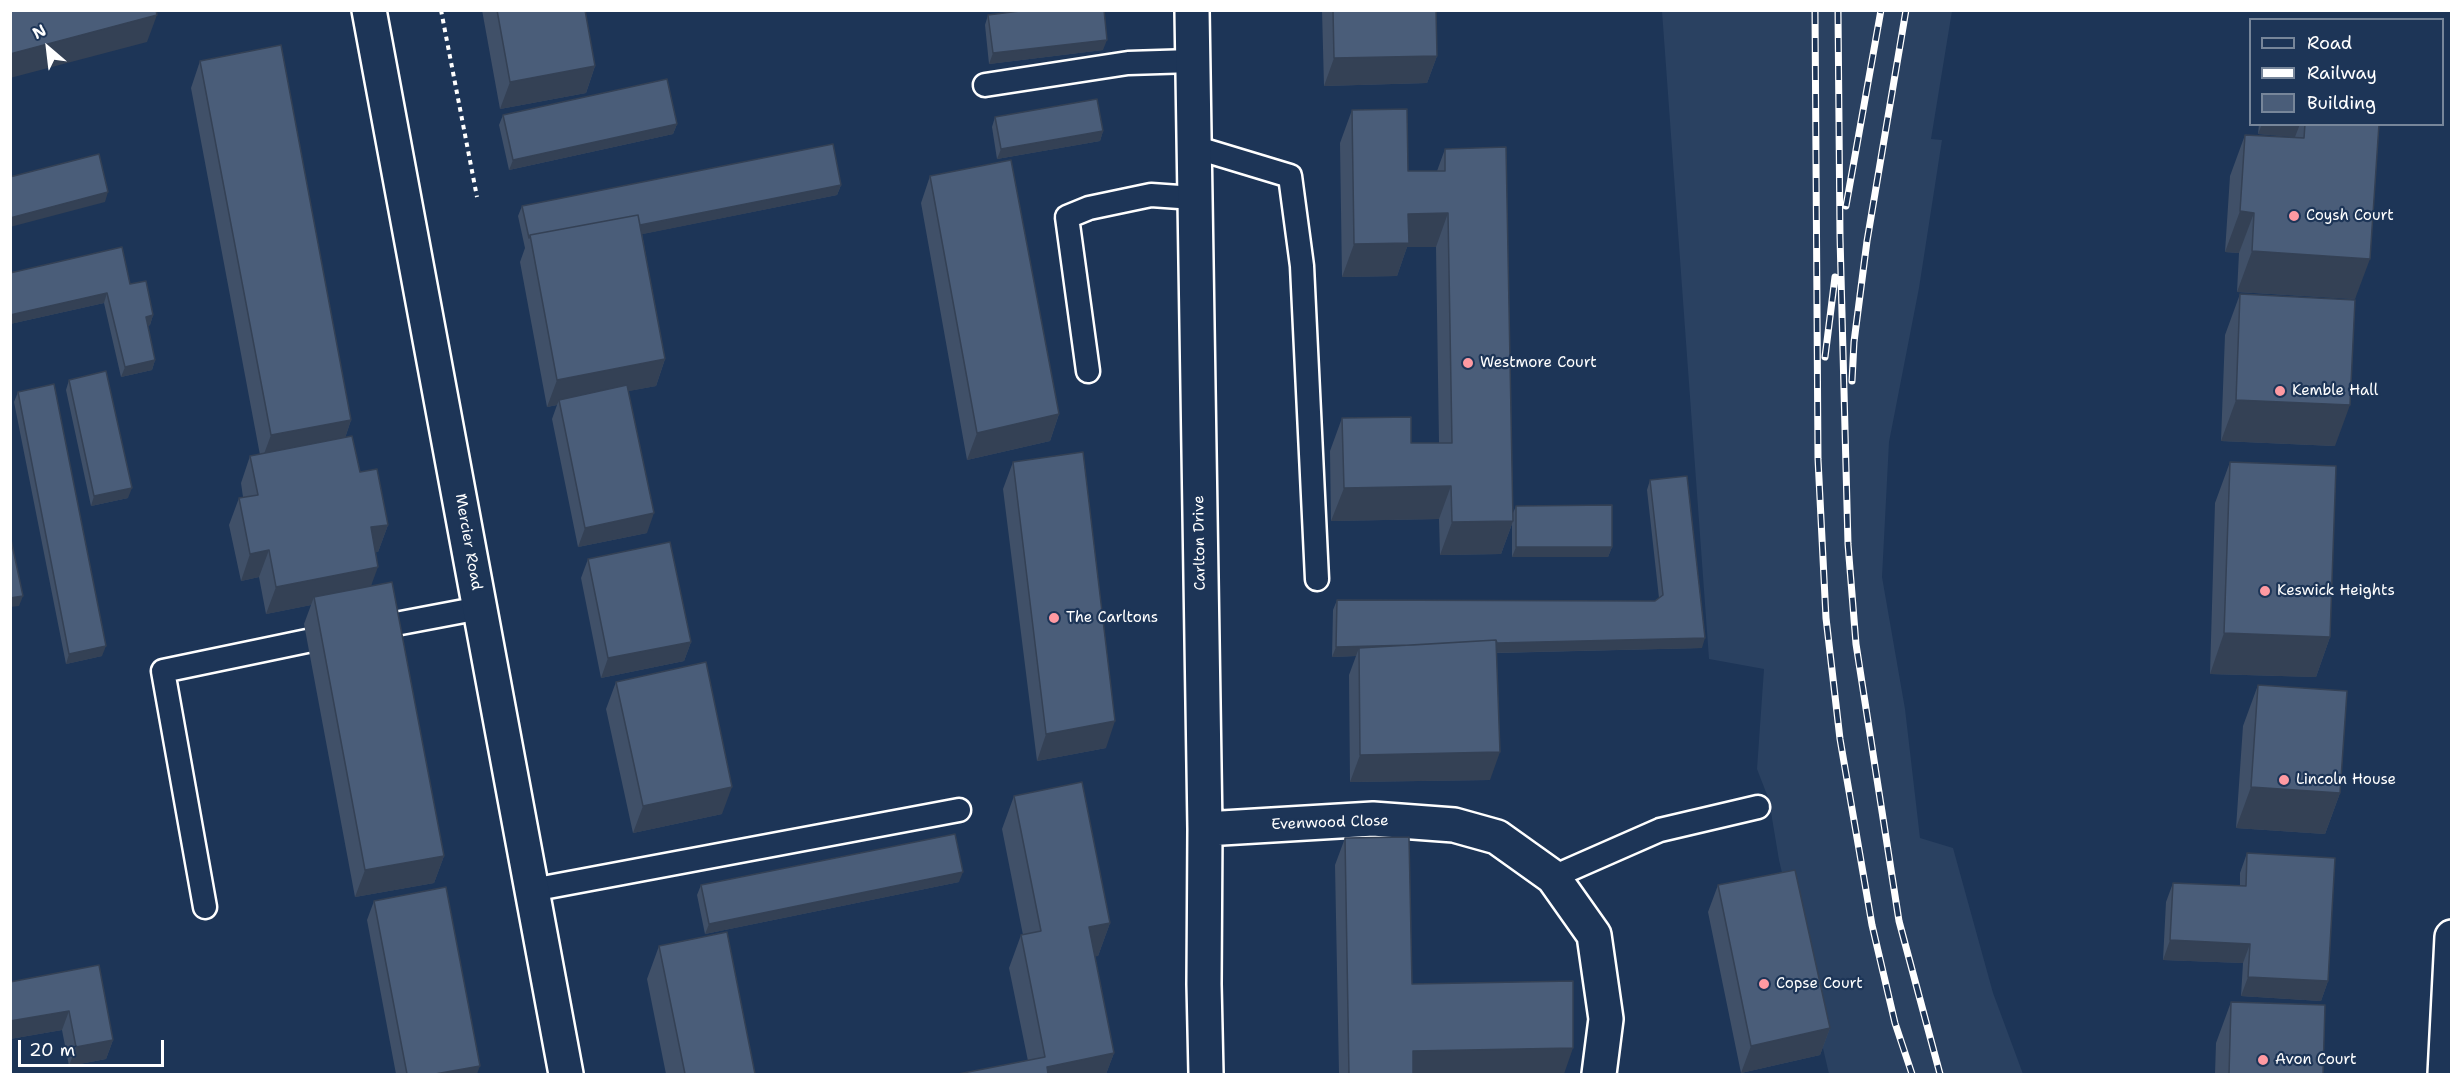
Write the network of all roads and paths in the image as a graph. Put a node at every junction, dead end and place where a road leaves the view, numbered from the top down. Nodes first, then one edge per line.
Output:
1 (369, 10) edge
2 (441, 10) edge
3 (1192, 10) edge
4 (1192, 61) junction
5 (985, 85) dead end
6 (1194, 147) junction
7 (477, 197) dead end
8 (1194, 198) junction
9 (1088, 370) dead end
10 (1317, 579) dead end
11 (480, 608) junction
12 (385, 626) edge
13 (307, 641) dead end
14 (1758, 807) dead end
15 (959, 810) dead end
16 (1205, 829) junction
17 (1553, 877) junction
18 (532, 890) junction
19 (205, 907) dead end
20 (2451, 937) edge
21 (566, 1074) edge
22 (1206, 1074) edge
23 (1599, 1074) edge
24 (2445, 1074) edge

1 - 11 street, Mercier Road
2 - 7 path
3 - 4 street, Carlton Drive
4 - 5 lane
4 - 6 street, Carlton Drive
6 - 8 street, Carlton Drive
6 - 10 lane
8 - 9 lane
8 - 16 street, Carlton Drive
11 - 12 lane
11 - 18 street, Mercier Road
13 - 19 lane
14 - 17 lane
15 - 18 lane
16 - 17 street, Evenwood Close
16 - 22 street, Carlton Drive
17 - 23 street, Evenwood Close
18 - 21 street, Mercier Road
20 - 24 street

